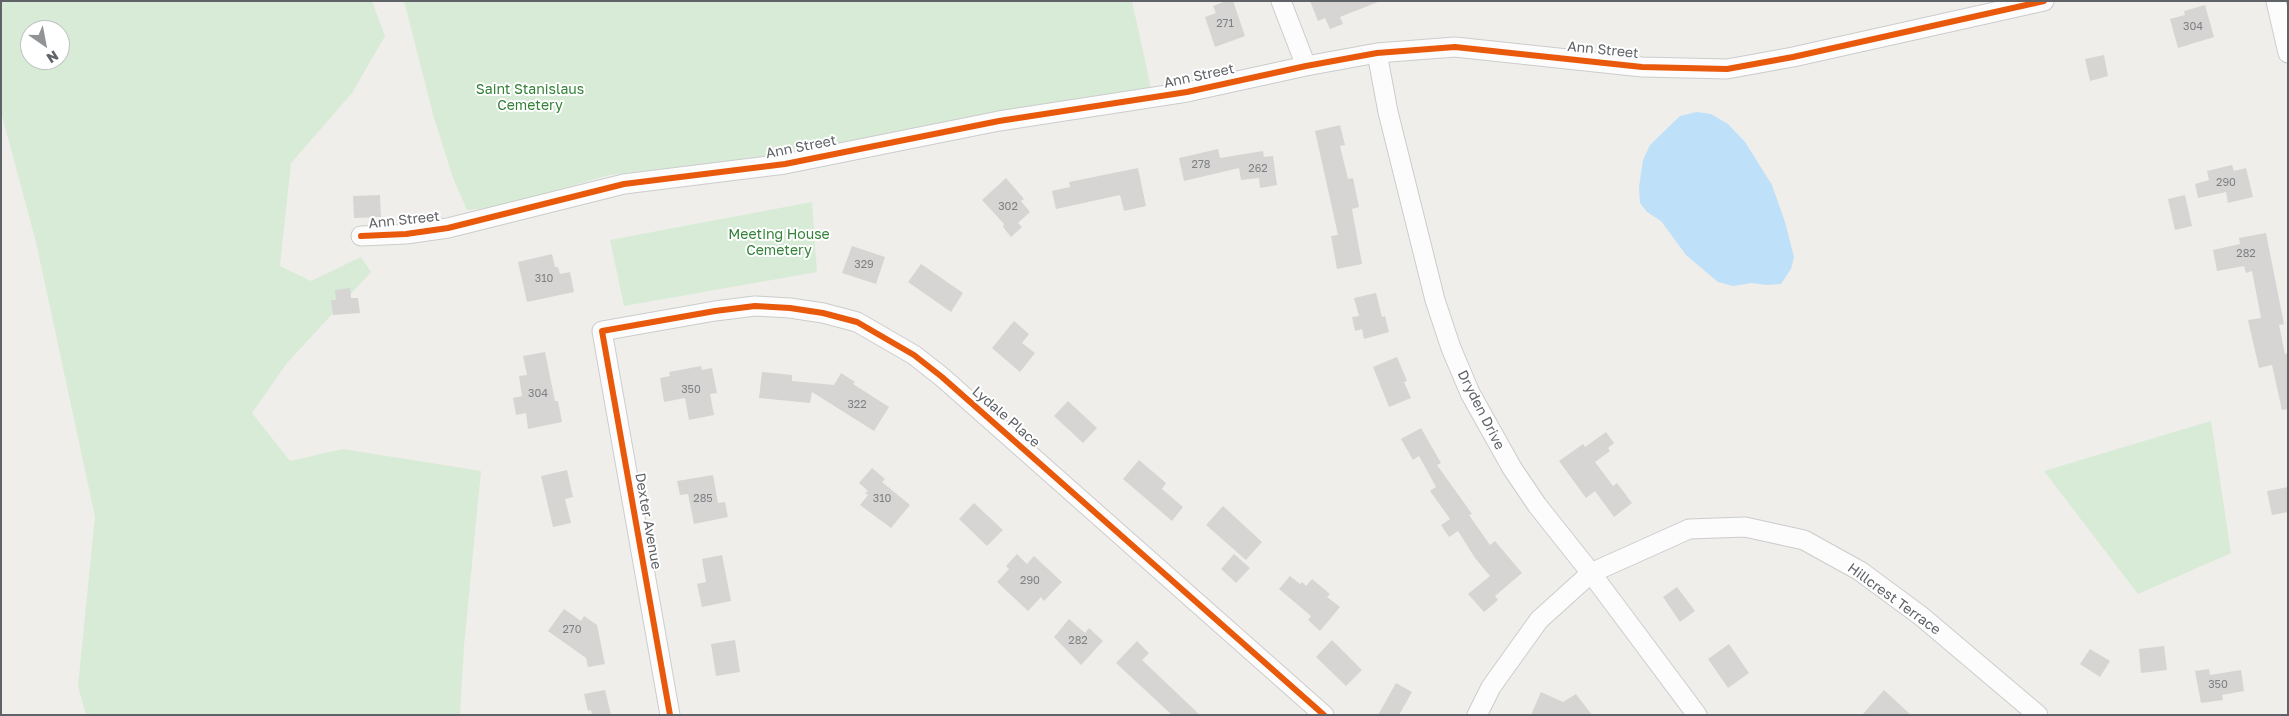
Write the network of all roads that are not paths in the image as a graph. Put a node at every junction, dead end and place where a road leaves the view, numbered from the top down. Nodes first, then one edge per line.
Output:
1 (1281, 1) edge
2 (2044, 1) edge
3 (2276, 1) edge
4 (1377, 53) junction
5 (2288, 53) edge
6 (1306, 66) junction
7 (361, 236) dead end
8 (602, 331) joint
9 (1591, 573) junction
10 (670, 715) edge
11 (1324, 715) edge
12 (1477, 715) edge
13 (1697, 715) edge
14 (2038, 715) edge

1 - 6 street
2 - 4 street, Ann Street
3 - 5 street
4 - 6 street, Ann Street
4 - 9 street, Dryden Drive
6 - 7 street, Ann Street
8 - 10 street, Dexter Avenue
8 - 11 street, Lydale Place
9 - 12 street, Hillcrest Terrace
9 - 13 street, Dryden Drive
9 - 14 street, Hillcrest Terrace

